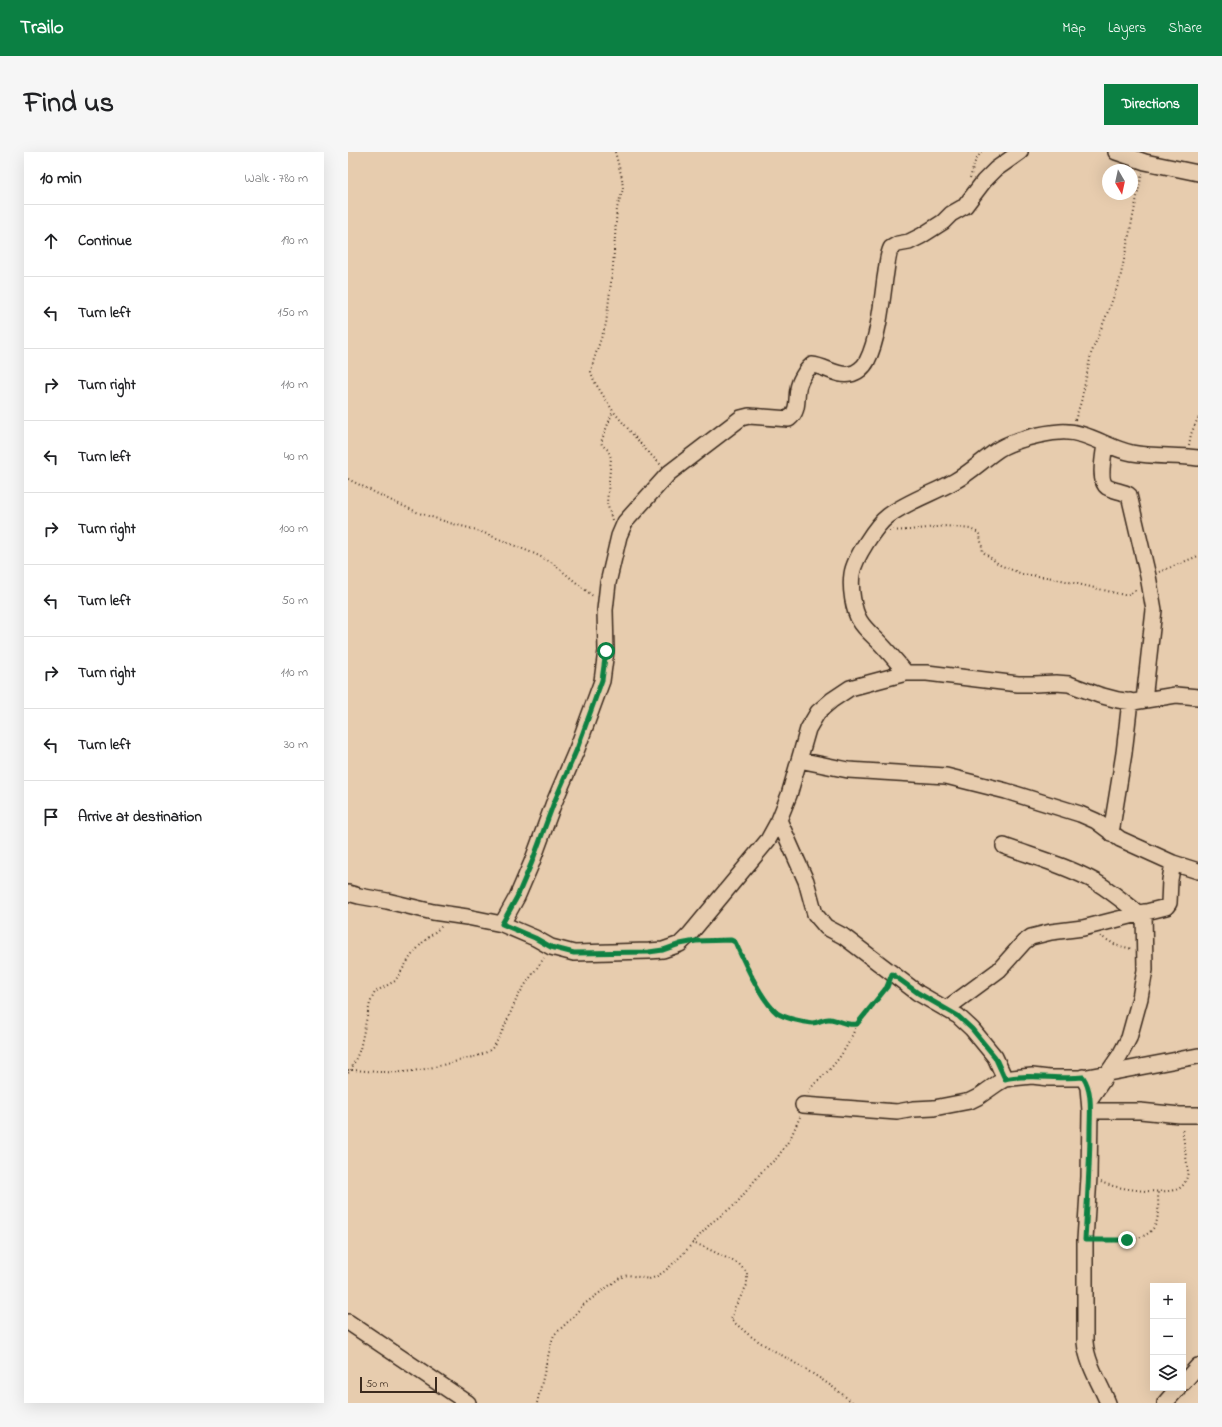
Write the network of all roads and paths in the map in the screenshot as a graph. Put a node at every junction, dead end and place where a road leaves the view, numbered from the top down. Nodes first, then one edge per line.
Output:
1 (615, 152) edge
2 (1020, 152) edge
3 (1116, 152) edge
4 (1145, 162) junction
5 (1198, 174) edge
6 (614, 411) junction
7 (1198, 418) edge
8 (1070, 432) junction
9 (1106, 444) junction
10 (1193, 457) edge
11 (669, 473) junction
12 (348, 479) edge
13 (874, 531) junction
14 (619, 536) junction
15 (1198, 556) edge
16 (1148, 576) junction
17 (605, 610) junction
18 (906, 673) junction
19 (1198, 697) edge
20 (1137, 701) junction
21 (799, 760) junction
22 (779, 820) junction
23 (1111, 833) junction
24 (1004, 846) dead end
25 (1173, 863) junction
26 (1198, 871) edge
27 (1170, 880) junction
28 (348, 893) edge
29 (1141, 913) junction
30 (456, 916) junction
31 (502, 924) junction
32 (1082, 928) junction
33 (680, 944) junction
34 (551, 947) junction
35 (1145, 952) junction
36 (892, 974) junction
37 (946, 1009) junction
38 (857, 1024) junction
39 (1198, 1056) edge
40 (349, 1070) edge
41 (348, 1073) edge
42 (1108, 1073) junction
43 (1083, 1077) junction
44 (1005, 1079) junction
45 (804, 1105) junction
46 (1090, 1105) junction
47 (1180, 1115) junction
48 (1198, 1115) edge
49 (1089, 1177) junction
50 (1158, 1191) junction
51 (1085, 1240) junction
52 (692, 1243) junction
53 (348, 1322) edge
54 (1198, 1366) edge
55 (1186, 1380) edge
56 (1175, 1391) edge
57 (460, 1401) edge
58 (537, 1403) edge
59 (853, 1403) edge
60 (1108, 1403) edge
61 (1165, 1403) edge

1 - 6 path
2 - 11 street
3 - 4 street
4 - 5 street
4 - 8 path
6 - 11 path
6 - 14 path
7 - 10 path
8 - 9 street
8 - 13 street
9 - 10 street
9 - 16 street
11 - 14 street
12 - 17 path
13 - 16 path
13 - 18 street
14 - 17 street
15 - 16 path
16 - 20 street
17 - 31 street
18 - 20 street
18 - 21 street
19 - 20 street
20 - 23 street
21 - 22 street
21 - 23 street
22 - 33 street
22 - 36 street
23 - 25 street
24 - 29 street
25 - 26 street
25 - 27 street
26 - 27 street
27 - 29 street
28 - 30 street
29 - 32 street
29 - 35 street
30 - 31 street
30 - 40 path
31 - 34 street
32 - 35 path
32 - 37 street
33 - 34 street
33 - 38 path
34 - 40 path
35 - 42 street
36 - 37 street
36 - 38 path
37 - 44 street
38 - 45 path
39 - 42 street
40 - 41 path
42 - 43 street
42 - 46 street
43 - 44 street
43 - 46 street
44 - 45 street
45 - 52 path
46 - 47 street
46 - 49 street
47 - 48 street
47 - 50 path
49 - 50 path
49 - 51 street
50 - 51 path
51 - 60 street
52 - 58 path
52 - 59 path
53 - 57 street
54 - 55 street
56 - 61 street

